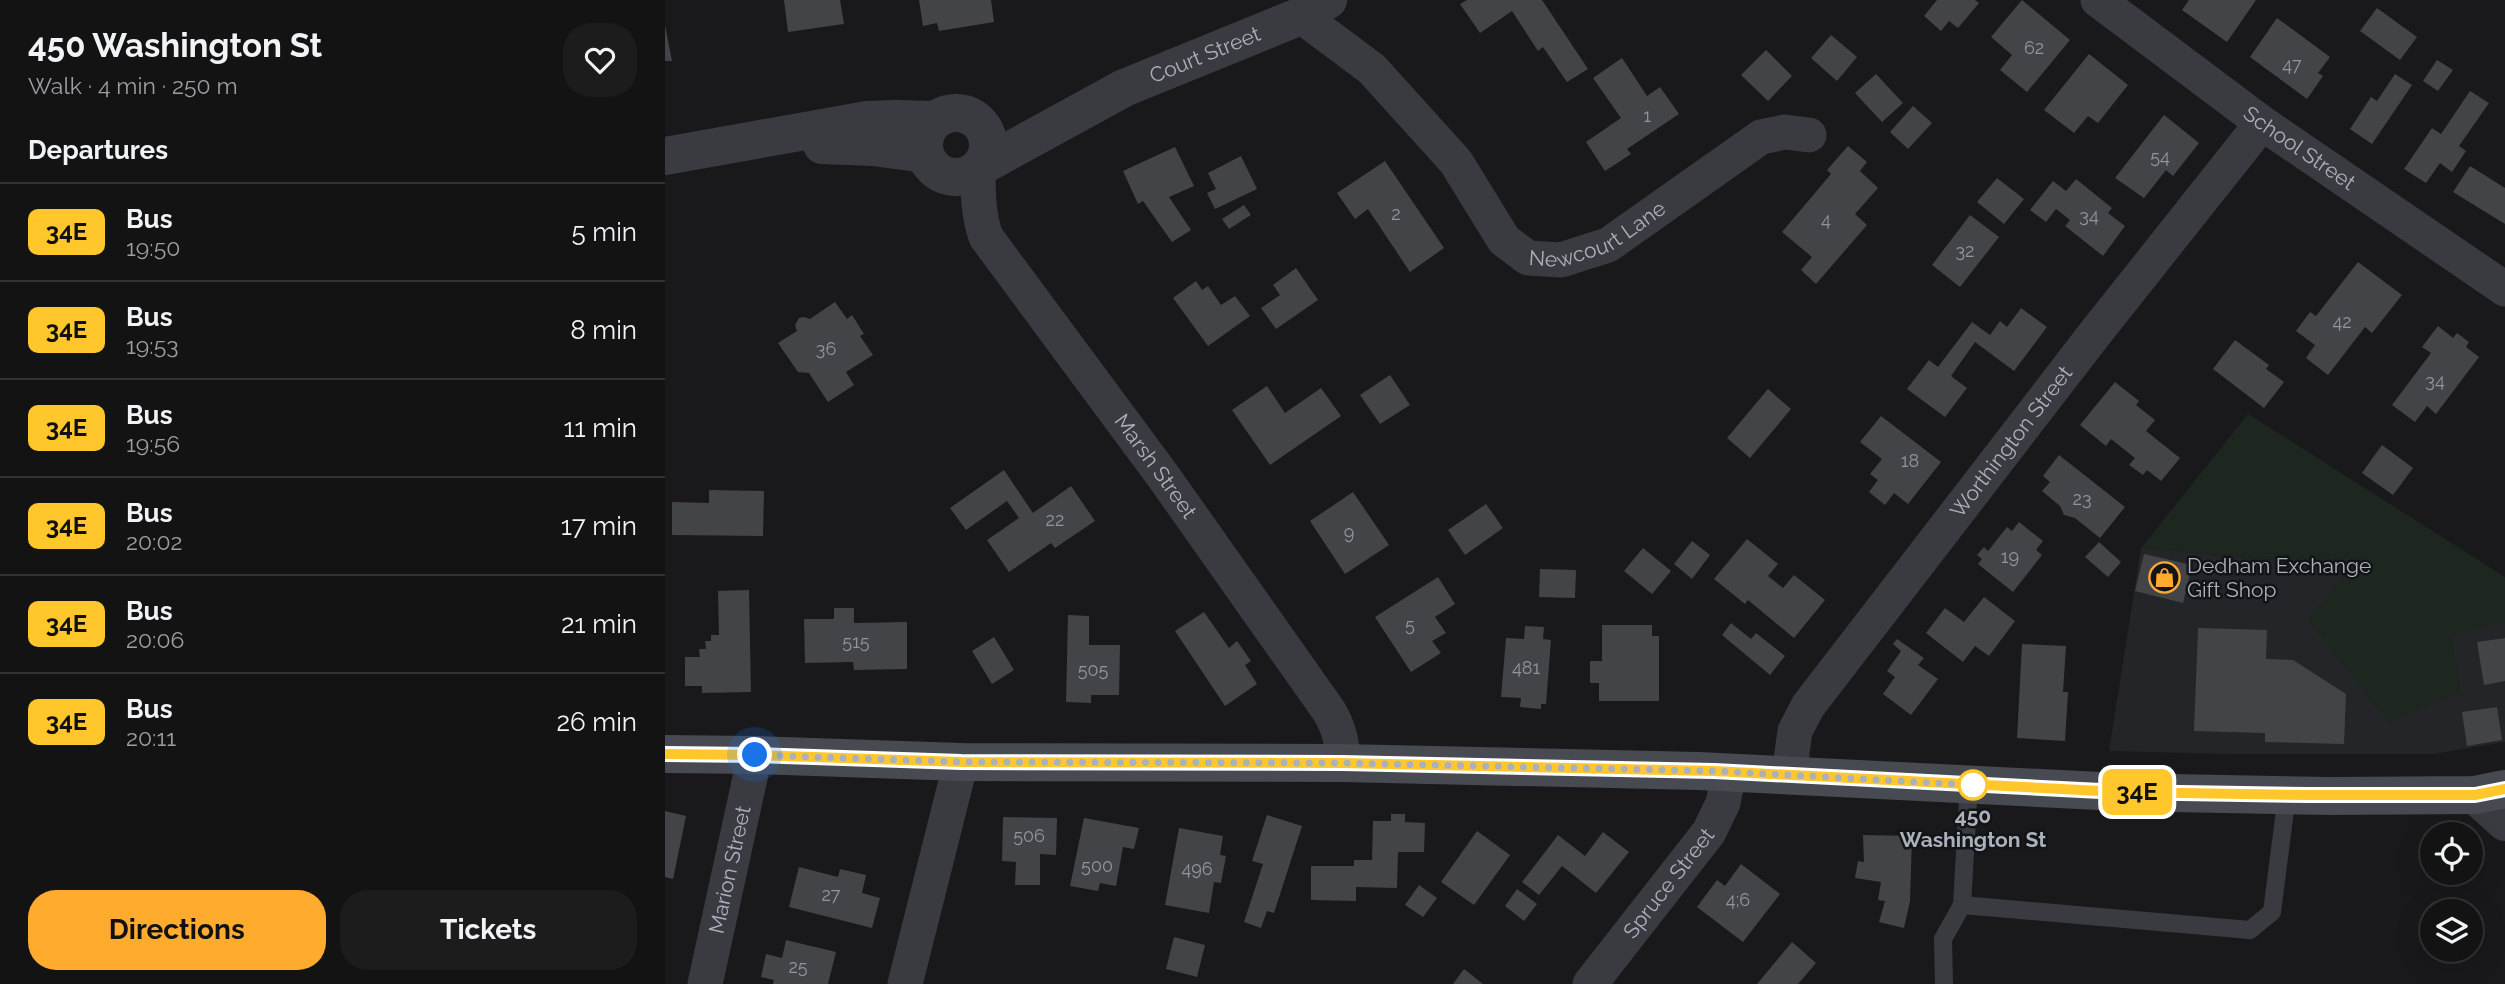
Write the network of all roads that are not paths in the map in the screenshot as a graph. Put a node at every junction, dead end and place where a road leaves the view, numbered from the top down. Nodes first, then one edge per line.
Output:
1 (2098, 0) edge
2 (1315, 8) edge
3 (1080, 111) junction
4 (2262, 123) junction
5 (979, 124) junction
6 (1809, 135) dead end
7 (930, 137) junction
8 (665, 156) edge
9 (978, 168) junction
10 (2505, 289) edge
11 (665, 754) edge
12 (755, 755) junction
13 (961, 762) junction
14 (1342, 763) junction
15 (1729, 772) junction
16 (1789, 775) junction
17 (1969, 785) junction
18 (2490, 792) edge
19 (2287, 795) junction
20 (2505, 822) edge
21 (1962, 905) junction
22 (705, 984) edge
23 (905, 984) edge
24 (1590, 984) edge
25 (1944, 984) edge

1 - 4 street, School Street
2 - 3 street, Court Street
2 - 6 street, Newcourt Lane
3 - 5 street, Court Street
3 - 9 street, Court Street
4 - 10 street, School Street
4 - 16 street, Worthington Street
5 - 7 street
5 - 9 street
7 - 8 street
7 - 9 street
9 - 14 street, Marsh Street
11 - 12 main road
12 - 13 main road
12 - 22 street, Marion Street
13 - 14 main road
13 - 23 street
14 - 15 main road
15 - 16 main road
15 - 24 street, Spruce Street
16 - 17 main road
17 - 19 main road
17 - 21 lane
18 - 19 main road
18 - 20 street
19 - 21 lane
21 - 25 lane

